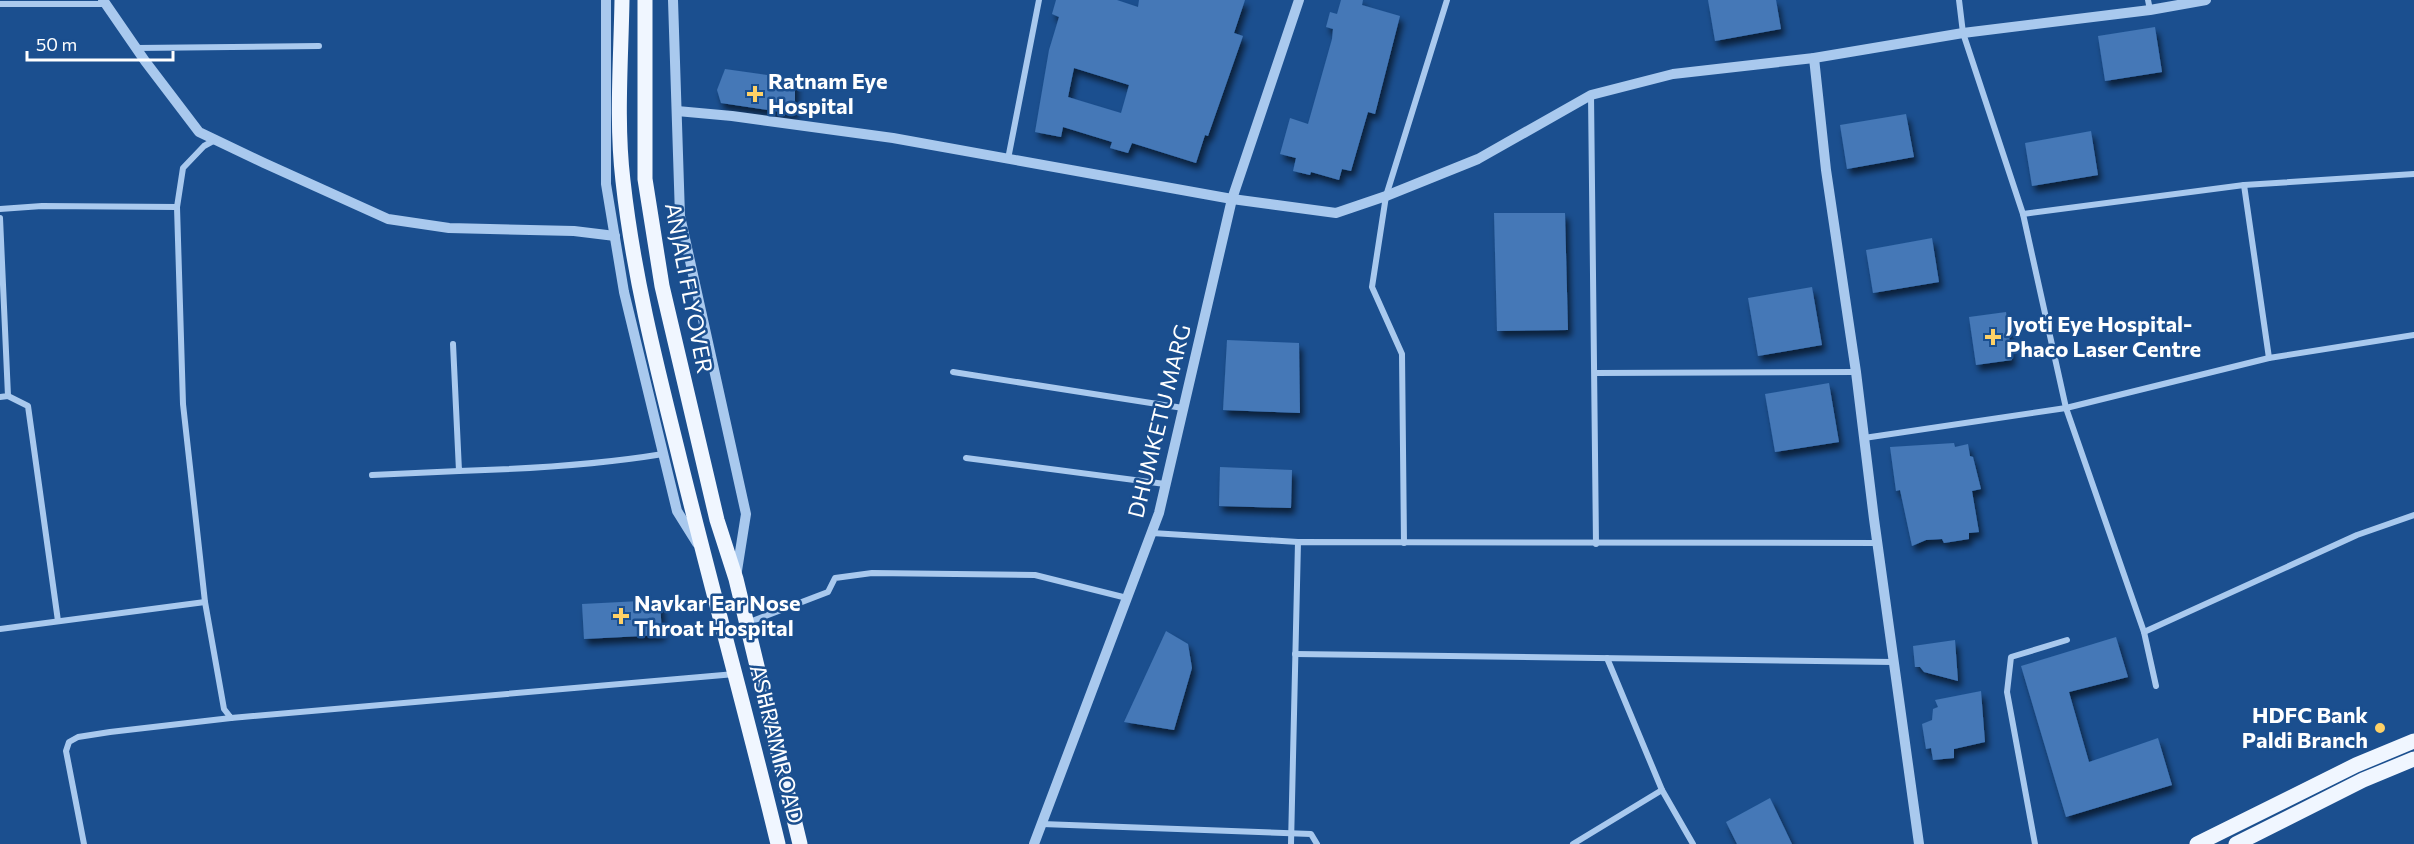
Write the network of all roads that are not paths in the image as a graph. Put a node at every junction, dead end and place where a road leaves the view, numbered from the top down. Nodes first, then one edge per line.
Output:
1 (606, 0) edge
2 (622, 0) edge
3 (645, 0) edge
4 (673, 0) edge
5 (1038, 0) edge
6 (1299, 0) edge
7 (1447, 0) edge
8 (1959, 0) edge
9 (2206, 0) edge
10 (104, 2) edge
11 (0, 4) edge
12 (2149, 5) edge
13 (1963, 33) junction
14 (319, 46) dead end
15 (136, 48) junction
16 (1815, 58) junction
17 (1592, 94) junction
18 (677, 111) junction
19 (215, 140) junction
20 (1008, 159) junction
21 (2414, 174) edge
22 (2244, 185) junction
23 (1386, 196) junction
24 (1232, 199) junction
25 (177, 207) junction
26 (0, 208) edge
27 (2023, 214) junction
28 (0, 218) edge
29 (615, 236) junction
30 (2414, 335) edge
31 (453, 344) dead end
32 (2270, 358) junction
33 (953, 372) dead end
34 (1856, 372) junction
35 (1595, 373) junction
36 (8, 396) junction
37 (0, 397) edge
38 (1183, 408) junction
39 (2066, 408) junction
40 (1864, 438) junction
41 (663, 454) junction
42 (966, 458) dead end
43 (459, 471) junction
44 (372, 475) dead end
45 (1166, 484) junction
46 (2414, 515) edge
47 (1152, 533) junction
48 (1298, 542) junction
49 (1404, 543) junction
50 (1877, 543) junction
51 (1596, 544) junction
52 (702, 550) junction
53 (736, 579) junction
54 (1127, 598) junction
55 (205, 602) junction
56 (58, 621) junction
57 (747, 623) junction
58 (0, 629) edge
59 (2144, 632) junction
60 (2067, 640) dead end
61 (1295, 654) junction
62 (1607, 658) junction
63 (1893, 662) junction
64 (737, 674) junction
65 (2156, 686) dead end
66 (231, 718) junction
67 (2414, 741) edge
68 (2414, 759) edge
69 (1662, 790) junction
70 (1042, 824) junction
71 (1291, 833) junction
72 (2255, 840) edge
73 (84, 844) edge
74 (778, 844) edge
75 (800, 844) edge
76 (1034, 844) edge
77 (1291, 844) edge
78 (1317, 844) edge
79 (1573, 844) edge
80 (1693, 844) edge
81 (1919, 844) edge
82 (2035, 844) edge
83 (2196, 844) edge
84 (2236, 844) edge

1 - 29 street
2 - 52 main road, ANJALI FLYOVER
3 - 53 main road, ANJALI FLYOVER
4 - 18 street
5 - 20 street
6 - 24 street, DHUMKETU MARG
7 - 23 street
8 - 13 street
9 - 12 street
10 - 11 street
10 - 15 street
12 - 13 street
13 - 16 street
13 - 27 street
14 - 15 street
15 - 19 street
16 - 17 street
16 - 34 street
17 - 23 street
17 - 35 street
18 - 20 street
18 - 53 street
19 - 25 street
19 - 29 street
20 - 24 street
21 - 22 street
22 - 27 street
22 - 32 street
23 - 24 street
23 - 49 street
24 - 38 street, DHUMKETU MARG
25 - 26 street
25 - 55 street
27 - 39 street
28 - 36 street
29 - 41 street
30 - 32 street
31 - 43 street
32 - 39 street
33 - 38 street
34 - 35 street
34 - 40 street
35 - 51 street
36 - 37 street
36 - 56 street
38 - 45 street, DHUMKETU MARG
39 - 40 street
39 - 59 street
40 - 50 street
41 - 43 street
41 - 52 street
42 - 45 street
43 - 44 street
45 - 47 street, DHUMKETU MARG
46 - 59 street
47 - 48 street
47 - 54 street, DHUMKETU MARG
48 - 49 street
48 - 61 street
49 - 51 street
50 - 51 street
50 - 63 street
52 - 64 main road, ASHRAM ROAD
53 - 57 main road, ASHRAM ROAD
54 - 57 street
54 - 70 street, DHUMKETU MARG
55 - 56 street
55 - 66 street
56 - 58 street
57 - 75 main road, ASHRAM ROAD
59 - 65 street
60 - 82 street
61 - 62 street
61 - 71 street
62 - 63 street
62 - 69 street
63 - 81 street
64 - 66 street
64 - 74 main road, ASHRAM ROAD
66 - 73 street
67 - 83 main road
68 - 72 main road
69 - 79 street
69 - 80 street
70 - 71 street
70 - 76 street, DHUMKETU MARG
71 - 77 street
71 - 78 street
72 - 84 main road

